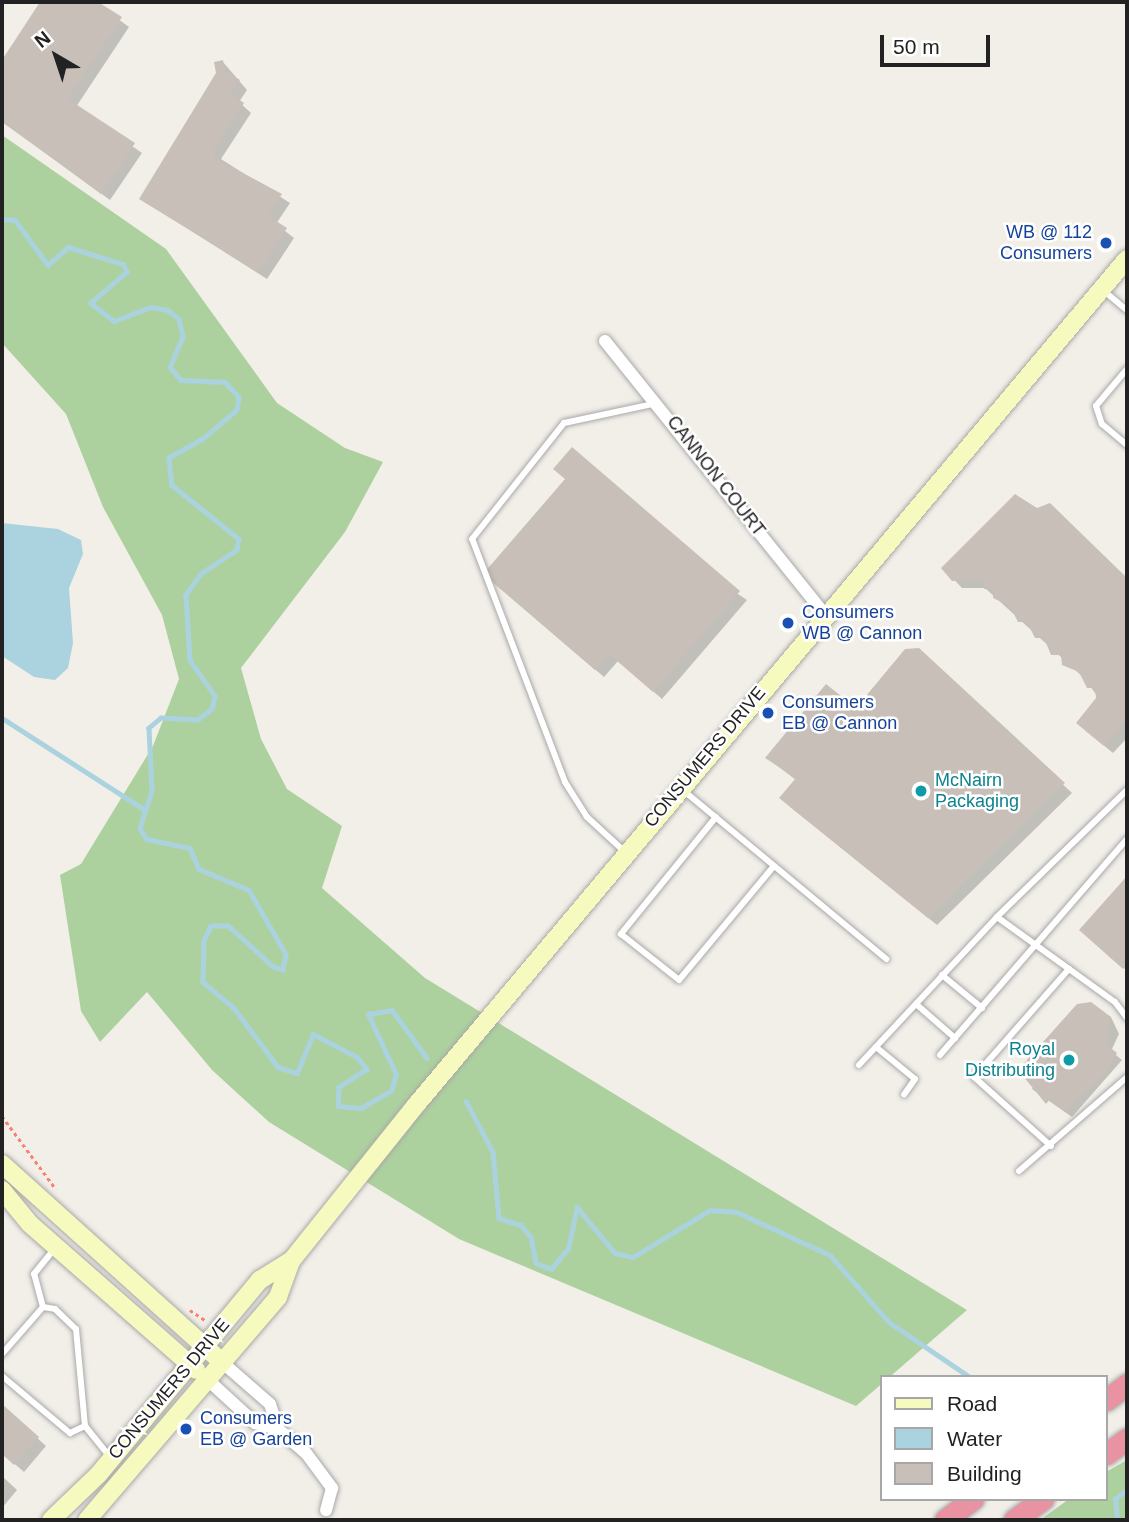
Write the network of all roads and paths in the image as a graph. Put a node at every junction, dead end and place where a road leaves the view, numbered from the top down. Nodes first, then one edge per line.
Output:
1 (1127, 259) edge
2 (1102, 290) junction
3 (1127, 310) edge
4 (606, 341) dead end
5 (1127, 369) edge
6 (658, 403) junction
7 (1127, 445) edge
8 (824, 613) junction
9 (680, 787) junction
10 (1127, 790) edge
11 (716, 817) junction
12 (1127, 839) edge
13 (626, 853) junction
14 (774, 866) junction
15 (997, 917) junction
16 (1037, 946) junction
17 (886, 959) dead end
18 (1069, 969) junction
19 (942, 975) junction
20 (916, 1004) junction
21 (982, 1008) junction
22 (1127, 1018) edge
23 (955, 1038) junction
24 (876, 1047) junction
25 (940, 1055) dead end
26 (859, 1065) dead end
27 (1127, 1077) edge
28 (904, 1095) dead end
29 (1051, 1146) junction
30 (2, 1164) edge
31 (1019, 1171) dead end
32 (2, 1190) edge
33 (58, 1244) junction
34 (291, 1261) junction
35 (43, 1307) junction
36 (204, 1347) junction
37 (2, 1354) edge
38 (223, 1363) junction
39 (189, 1364) junction
40 (2, 1376) edge
41 (208, 1380) junction
42 (1127, 1384) edge
43 (1108, 1398) edge
44 (85, 1426) junction
45 (278, 1429) junction
46 (1127, 1439) edge
47 (1108, 1453) edge
48 (112, 1458) junction
49 (971, 1501) edge
50 (1040, 1501) edge
51 (326, 1510) dead end
52 (51, 1520) edge
53 (87, 1520) edge
54 (945, 1520) edge
55 (1014, 1520) edge

1 - 2 main road, CONSUMERS DRIVE
2 - 3 lane
2 - 8 main road, CONSUMERS DRIVE
4 - 6 street, CANNON COURT
5 - 7 lane
6 - 8 street, CANNON COURT
6 - 13 lane
8 - 9 main road, CONSUMERS DRIVE
9 - 11 lane
9 - 13 main road, CONSUMERS DRIVE
10 - 15 lane
11 - 14 lane
11 - 14 lane
12 - 16 lane
13 - 34 main road, CONSUMERS DRIVE
14 - 17 lane
15 - 16 lane
15 - 19 lane
16 - 18 lane
16 - 21 lane
18 - 22 lane
18 - 29 lane
19 - 20 lane
19 - 21 lane
20 - 23 lane
20 - 24 lane
21 - 23 lane
23 - 25 lane
24 - 26 lane
24 - 28 lane
27 - 29 lane
29 - 31 lane
30 - 36 main road
32 - 33 main road
33 - 35 lane
33 - 39 main road
34 - 36 main road, CONSUMERS DRIVE
34 - 38 main road, CONSUMERS DRIVE
35 - 37 lane
35 - 44 lane
36 - 38 main road
36 - 39 main road, CONSUMERS DRIVE
38 - 41 main road, CONSUMERS DRIVE
38 - 45 street
39 - 41 main road
39 - 48 main road, CONSUMERS DRIVE
40 - 44 lane
41 - 45 street
41 - 53 main road, CONSUMERS DRIVE
42 - 43 highway
44 - 48 lane
45 - 51 street
46 - 47 highway
48 - 52 main road, CONSUMERS DRIVE
49 - 54 highway
50 - 55 highway

